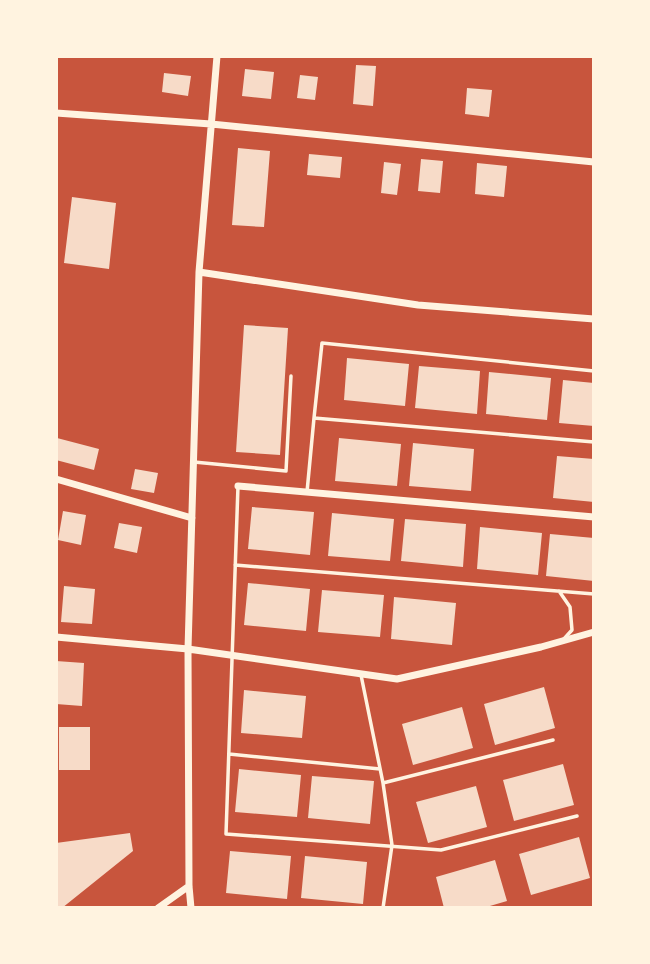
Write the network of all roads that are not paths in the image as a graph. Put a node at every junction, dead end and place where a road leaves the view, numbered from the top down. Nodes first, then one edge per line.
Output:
1 (217, 56) edge
2 (56, 114) edge
3 (211, 124) junction
4 (594, 162) edge
5 (199, 272) junction
6 (594, 319) edge
7 (594, 371) edge
8 (291, 376) dead end
9 (314, 418) junction
10 (594, 442) edge
11 (194, 462) junction
12 (56, 479) edge
13 (238, 486) joint
14 (307, 492) junction
15 (594, 517) edge
16 (192, 518) junction
17 (234, 565) junction
18 (559, 591) junction
19 (594, 594) edge
20 (594, 632) edge
21 (56, 637) edge
22 (562, 641) junction
23 (188, 649) junction
24 (231, 656) junction
25 (361, 674) junction
26 (553, 740) dead end
27 (228, 754) junction
28 (380, 769) junction
29 (383, 783) junction
30 (577, 816) dead end
31 (392, 845) junction
32 (189, 886) junction
33 (158, 908) edge
34 (191, 908) edge
35 (383, 908) edge

1 - 3 street
2 - 3 street
3 - 4 street
3 - 5 street
5 - 6 street
5 - 11 street
7 - 9 lane
8 - 11 lane
9 - 10 lane
9 - 14 lane
11 - 16 street
12 - 16 street
13 - 14 street
13 - 17 lane
14 - 15 street
16 - 23 street
17 - 18 lane
17 - 24 lane
18 - 19 lane
18 - 22 lane
20 - 22 street
21 - 23 street
22 - 25 street
23 - 24 street
23 - 32 street
24 - 25 street
24 - 27 lane
25 - 28 lane
26 - 29 lane
27 - 28 lane
27 - 31 lane
28 - 29 lane
29 - 31 lane
30 - 31 lane
31 - 35 lane
32 - 33 street
32 - 34 street

